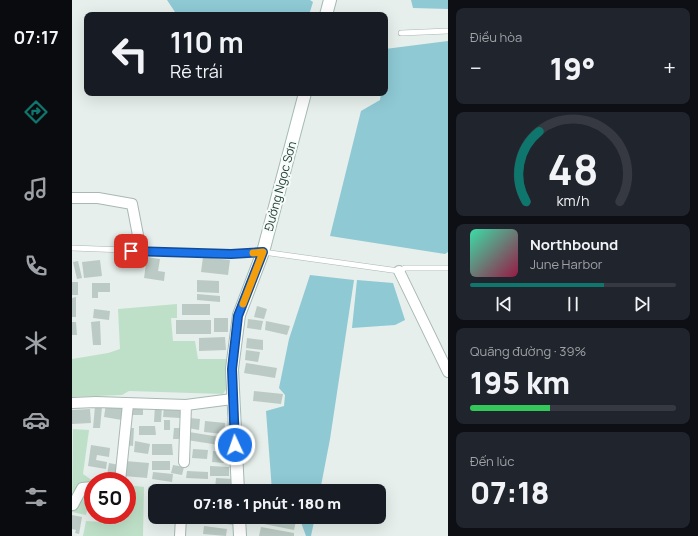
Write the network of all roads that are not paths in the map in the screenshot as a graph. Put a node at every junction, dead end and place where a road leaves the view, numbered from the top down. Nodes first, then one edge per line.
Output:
1 (330, 0) edge
2 (327, 12) edge
3 (448, 31) edge
4 (401, 33) dead end
5 (305, 96) edge
6 (72, 198) edge
7 (72, 248) edge
8 (141, 251) junction
9 (263, 252) junction
10 (448, 268) edge
11 (399, 271) junction
12 (448, 372) edge
13 (232, 399) junction
14 (72, 404) edge
15 (128, 404) junction
16 (186, 405) junction
17 (184, 462) dead end
18 (121, 472) edge
19 (238, 484) edge
20 (84, 488) edge
21 (72, 504) edge
22 (181, 524) edge
23 (239, 524) edge
24 (180, 536) edge
25 (240, 536) edge

1 - 2 main road
3 - 4 lane
5 - 9 main road, Đường Ngọc Sơn
6 - 8 street
7 - 8 lane
8 - 9 lane
9 - 11 lane
9 - 13 main road, Đường Ngọc Sơn
10 - 11 lane
11 - 12 street
13 - 16 street
13 - 19 main road, Đường Ngọc Sơn
14 - 15 street
15 - 16 street
15 - 18 street
16 - 17 street
20 - 21 street
22 - 24 street
23 - 25 main road

